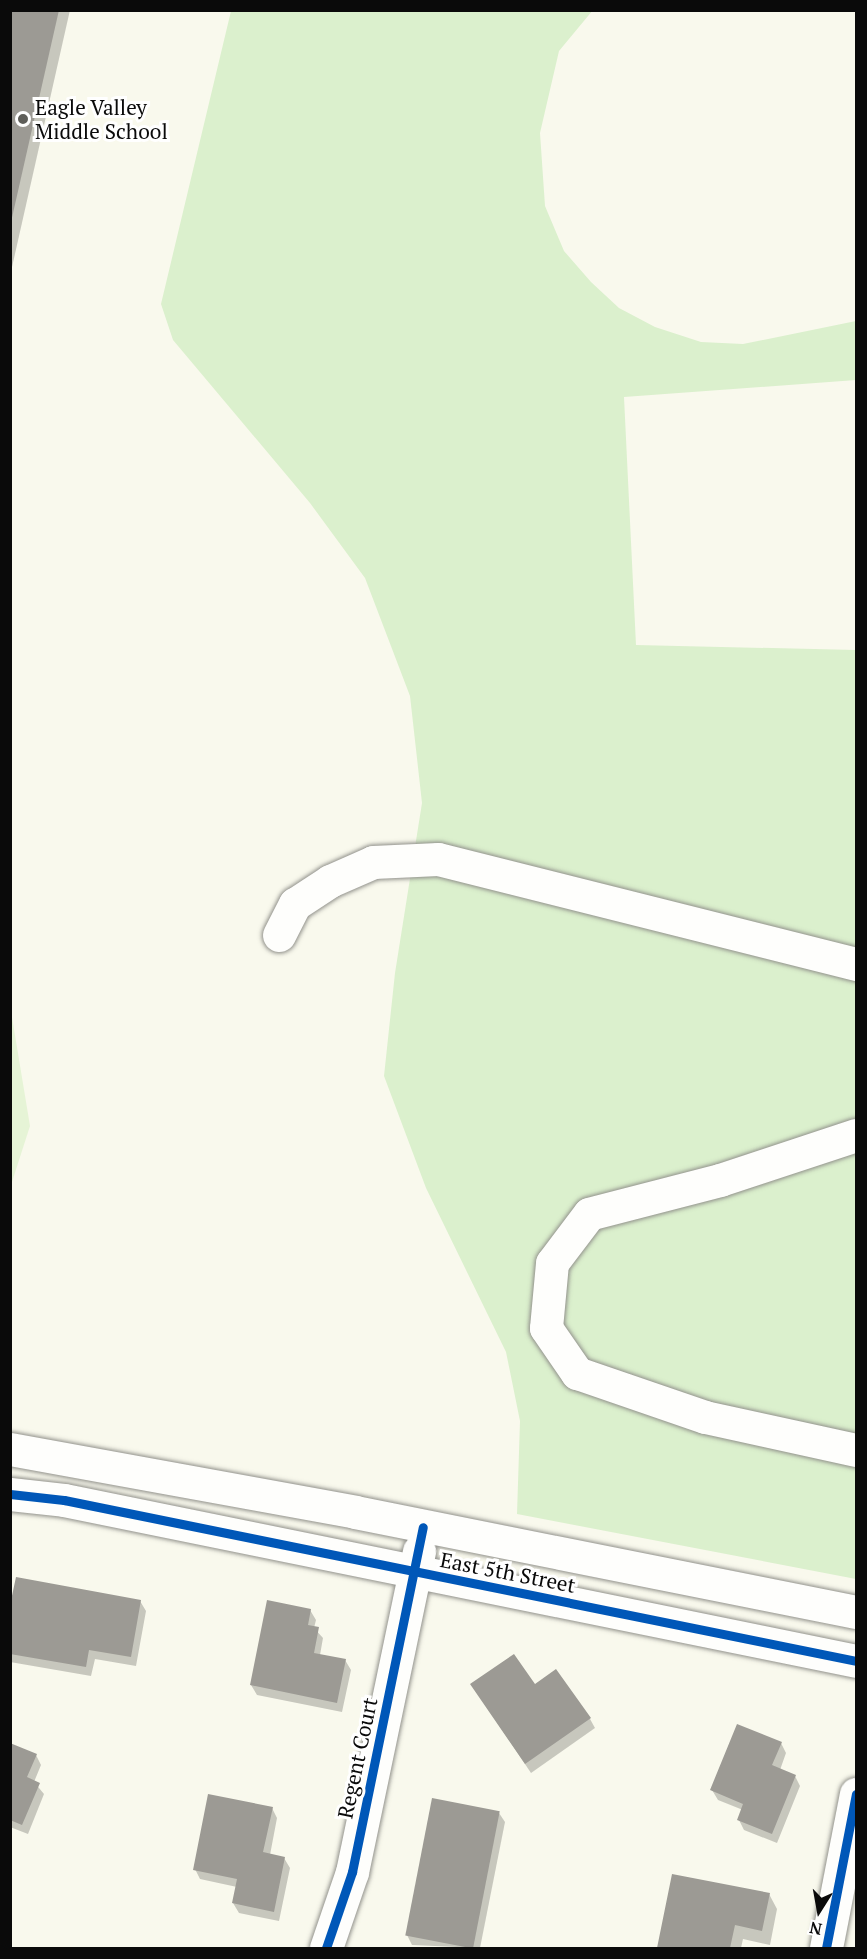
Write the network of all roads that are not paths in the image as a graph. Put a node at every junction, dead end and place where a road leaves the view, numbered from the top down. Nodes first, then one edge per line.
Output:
1 (279, 935) dead end
2 (856, 964) edge
3 (856, 1134) edge
4 (10, 1449) edge
5 (856, 1450) edge
6 (10, 1494) edge
7 (423, 1527) junction
8 (415, 1572) junction
9 (856, 1612) edge
10 (856, 1661) edge
11 (856, 1794) edge
12 (326, 1948) edge
13 (826, 1948) edge

1 - 2 street
3 - 5 street
4 - 7 street, East 5th Street
6 - 8 street, East 5th Street
7 - 8 street, Regent Court
7 - 9 street, East 5th Street
8 - 10 street, East 5th Street
8 - 12 street, Regent Court
11 - 13 street

